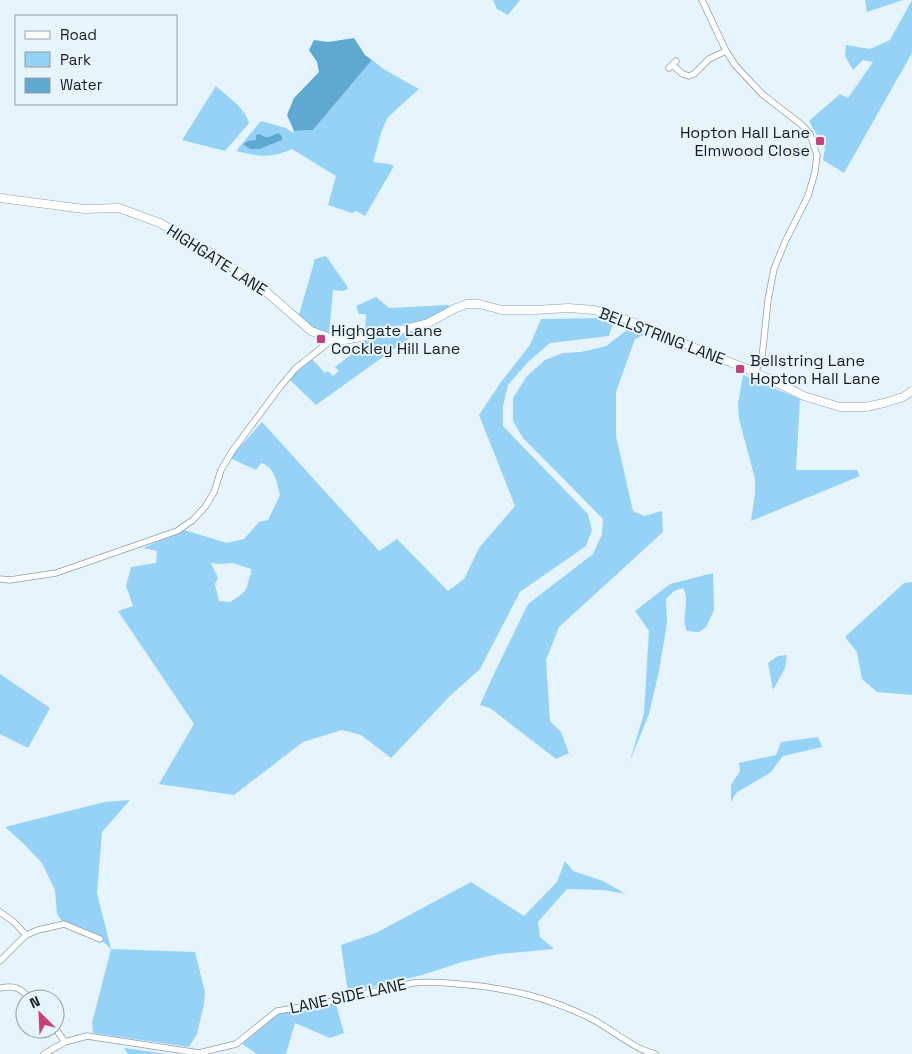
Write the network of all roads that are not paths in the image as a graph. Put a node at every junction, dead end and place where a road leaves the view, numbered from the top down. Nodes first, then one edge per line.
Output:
1 (702, 0) edge
2 (726, 51) junction
3 (672, 65) dead end
4 (0, 198) edge
5 (333, 339) junction
6 (755, 372) junction
7 (912, 391) edge
8 (0, 579) edge
9 (0, 912) edge
10 (26, 934) junction
11 (100, 939) dead end
12 (0, 961) edge
13 (0, 988) edge
14 (19, 989) edge
15 (63, 1039) edge
16 (65, 1042) junction
17 (44, 1054) edge
18 (656, 1054) edge

1 - 2 street
2 - 3 street
2 - 6 street
4 - 5 main road, HIGHGATE LANE
5 - 6 main road, BELLSTRING LANE
5 - 8 street
6 - 7 main road, BELLSTRING LANE
9 - 10 street
10 - 11 street
10 - 12 street
13 - 14 street
15 - 16 street
16 - 17 street, LANE SIDE LANE
16 - 18 street, LANE SIDE LANE

